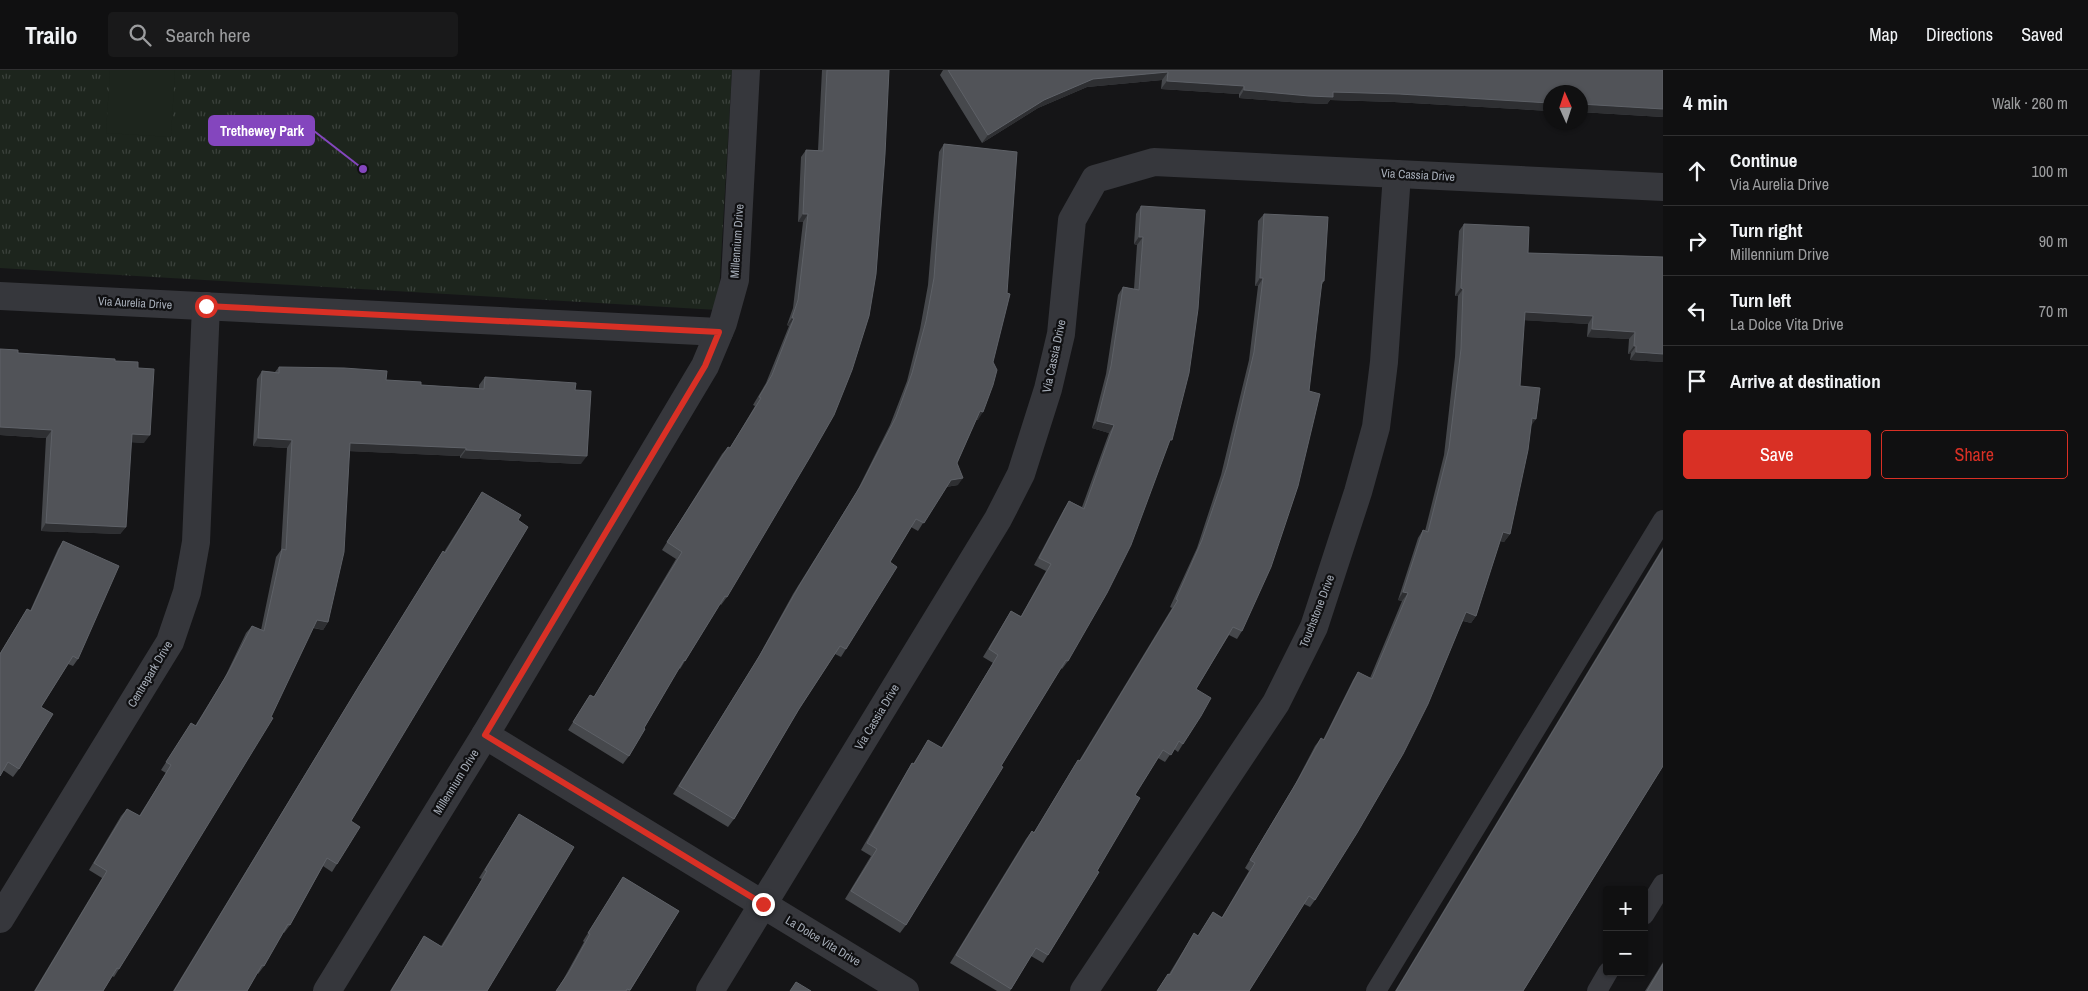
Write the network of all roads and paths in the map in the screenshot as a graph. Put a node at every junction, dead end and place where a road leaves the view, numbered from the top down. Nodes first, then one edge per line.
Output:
1 (746, 70) edge
2 (1397, 174) junction
3 (1663, 187) edge
4 (0, 296) edge
5 (206, 306) junction
6 (719, 332) junction
7 (1663, 520) edge
8 (485, 735) junction
9 (1663, 884) edge
10 (763, 904) junction
11 (1648, 908) edge
12 (0, 919) edge
13 (1606, 976) edge
14 (327, 991) edge
15 (710, 991) edge
16 (906, 991) edge
17 (1084, 991) edge
18 (1376, 991) edge
19 (1597, 991) edge

1 - 6 street, Millennium Drive
2 - 3 street, Via Cassia Drive
2 - 10 street, Via Cassia Drive
2 - 17 street, Touchstone Drive
4 - 5 street, Via Aurelia Drive
5 - 6 street, Via Aurelia Drive
5 - 12 street, Centrepark Drive
6 - 8 street, Millennium Drive
7 - 18 lane
8 - 10 street, La Dolce Vita Drive
8 - 14 street, Millennium Drive
9 - 11 lane
10 - 15 street, Via Cassia Drive
10 - 16 street, La Dolce Vita Drive
13 - 19 lane

